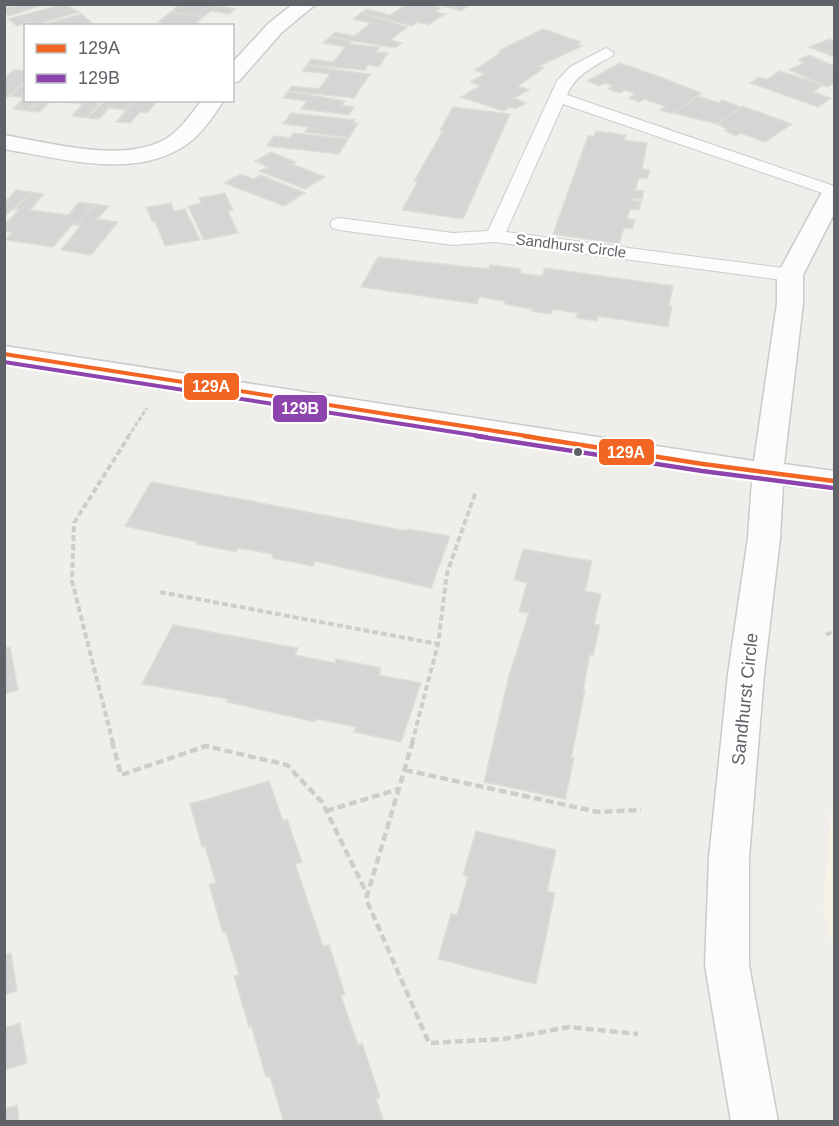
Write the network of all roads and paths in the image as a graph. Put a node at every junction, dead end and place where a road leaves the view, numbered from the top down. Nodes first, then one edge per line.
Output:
1 (307, 4) edge
2 (606, 53) dead end
3 (234, 74) edge
4 (558, 97) junction
5 (212, 102) edge
6 (4, 142) edge
7 (834, 192) edge
8 (339, 224) dead end
9 (495, 236) junction
10 (790, 276) junction
11 (4, 354) edge
12 (166, 379) junction
13 (768, 473) junction
14 (834, 482) edge
15 (476, 491) dead end
16 (160, 592) dead end
17 (834, 631) edge
18 (826, 635) dead end
19 (438, 644) junction
20 (405, 770) junction
21 (399, 789) junction
22 (641, 810) dead end
23 (326, 811) junction
24 (367, 894) junction
25 (638, 1034) dead end
26 (755, 1122) edge

1 - 3 street
2 - 4 lane, Sandhurst Circle
4 - 7 lane, Sandhurst Circle
4 - 9 lane, Sandhurst Circle
5 - 6 street
7 - 10 street, Sandhurst Circle
8 - 9 lane, Sandhurst Circle
9 - 10 lane, Sandhurst Circle
10 - 13 street, Sandhurst Circle
11 - 12 street
12 - 13 street
12 - 23 path
13 - 14 street
13 - 26 street, Sandhurst Circle
15 - 19 path
16 - 19 path
17 - 18 path
19 - 20 path
20 - 21 path
20 - 22 path
21 - 23 path
21 - 24 path
23 - 24 path
24 - 25 path

